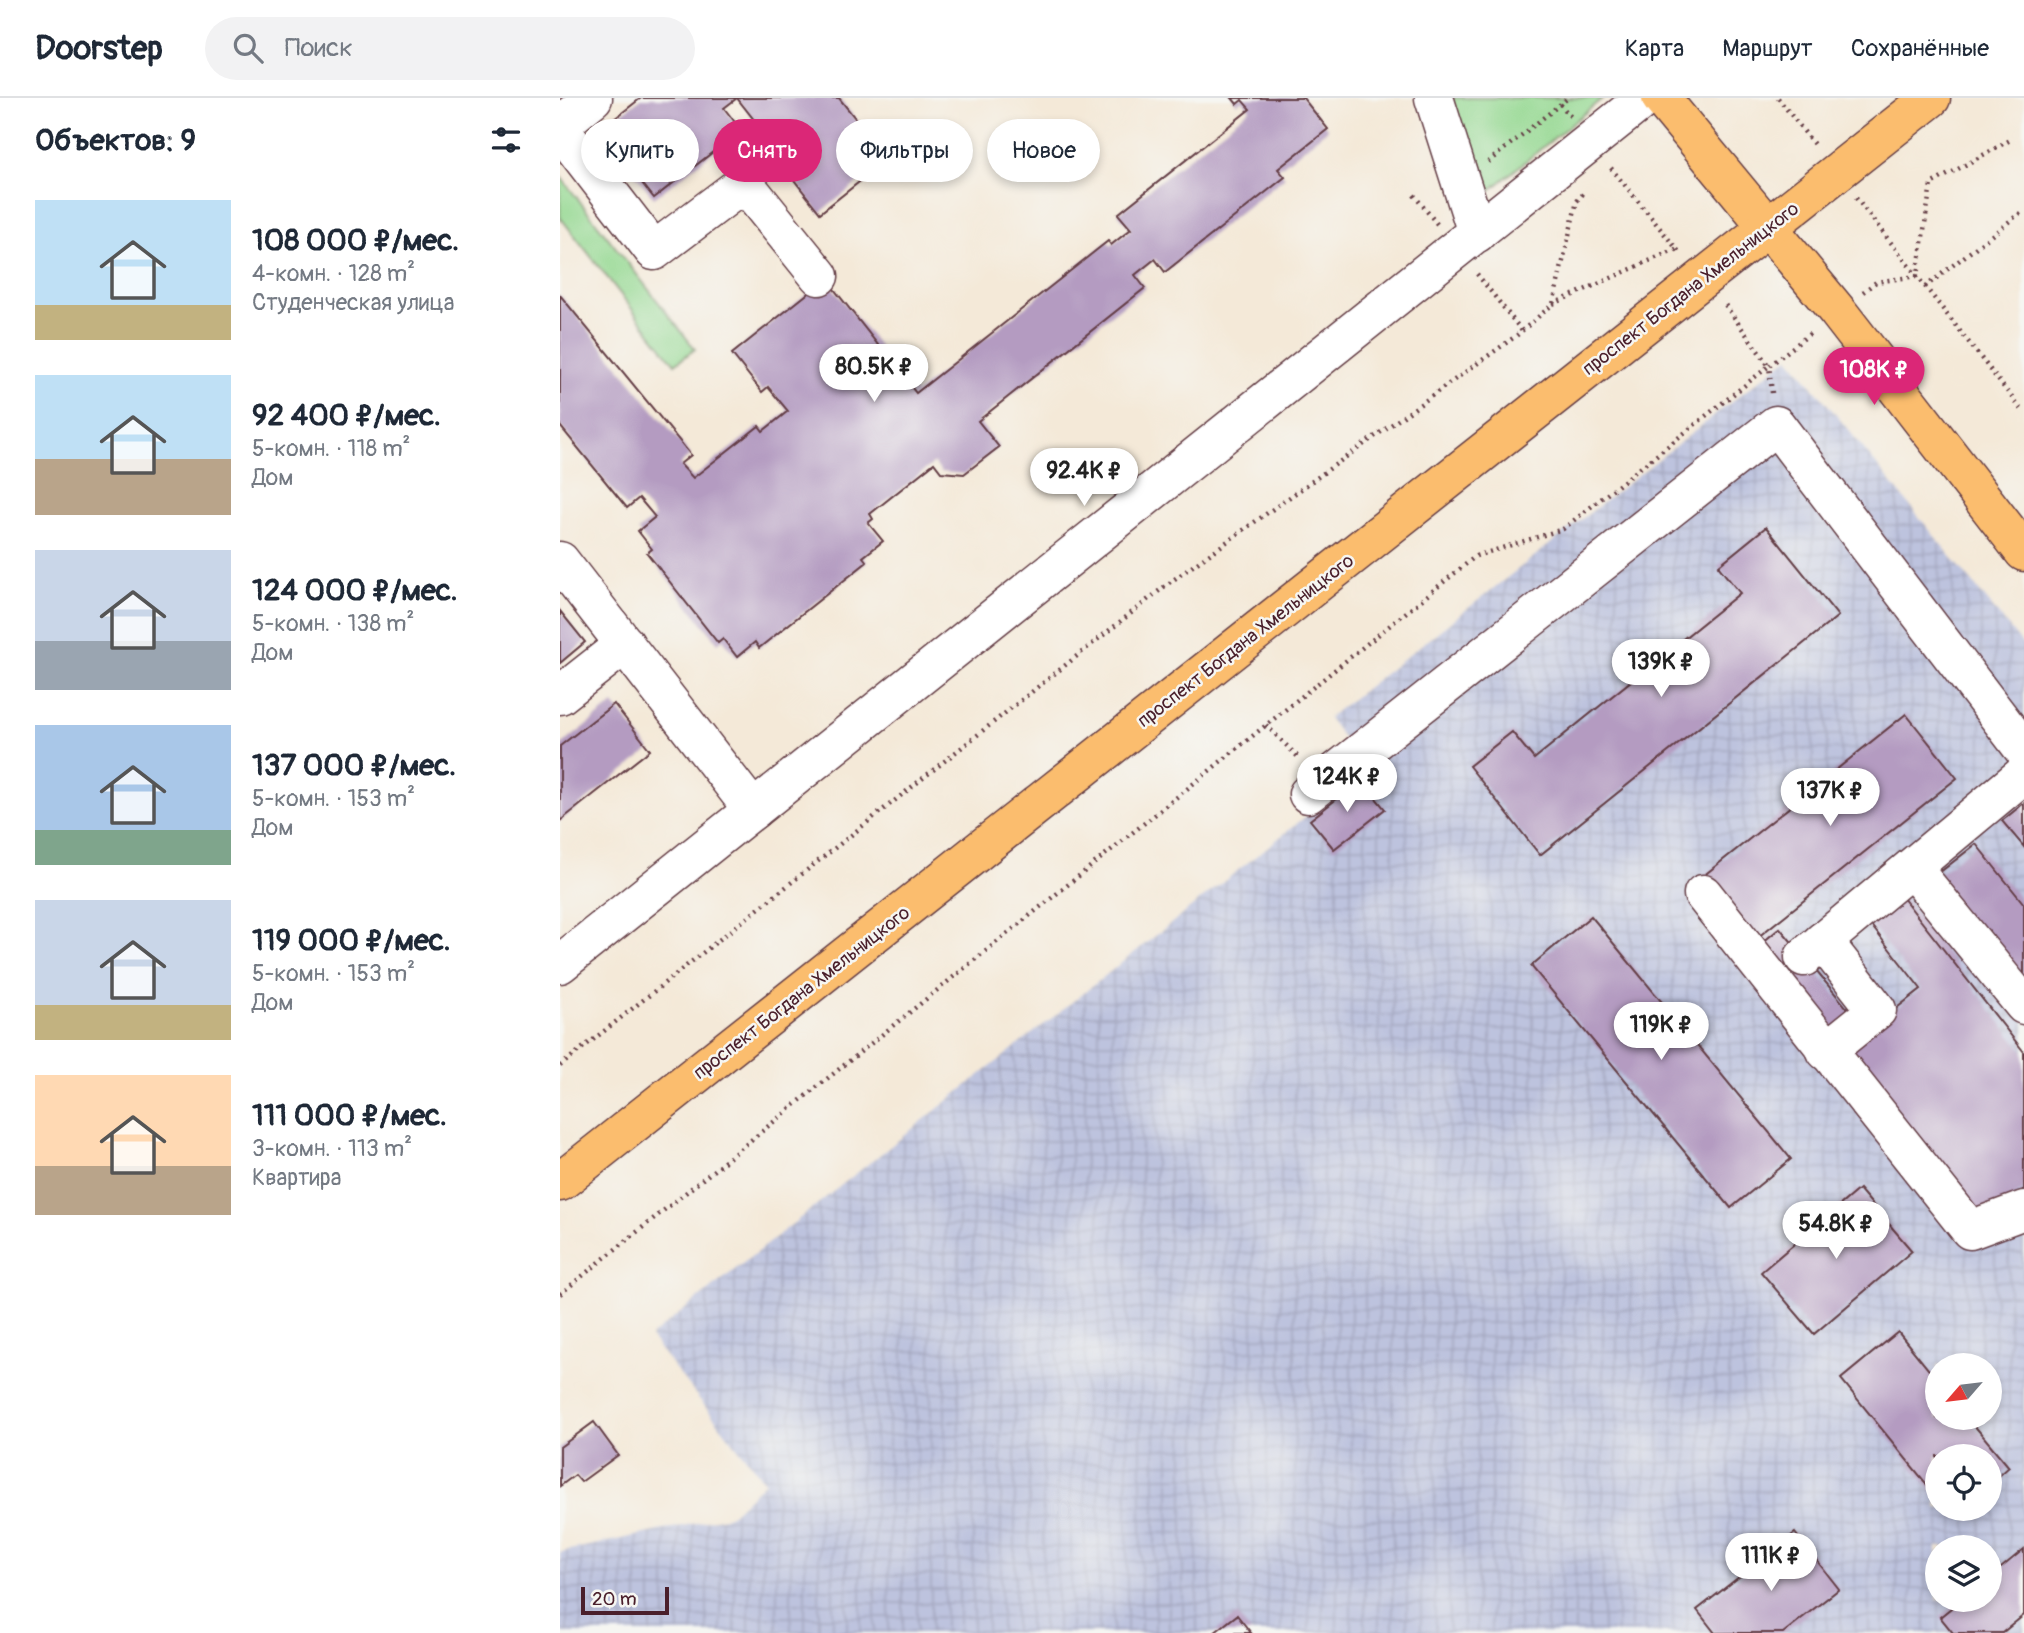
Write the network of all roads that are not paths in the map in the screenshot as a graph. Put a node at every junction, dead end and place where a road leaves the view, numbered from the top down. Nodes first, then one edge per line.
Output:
1 (593, 98) edge
2 (1434, 98) edge
3 (1645, 98) edge
4 (1661, 98) edge
5 (1931, 98) edge
6 (560, 127) edge
7 (1768, 227) junction
8 (1477, 233) junction
9 (819, 276) dead end
10 (2024, 552) edge
11 (560, 561) edge
12 (625, 644) junction
13 (560, 695) edge
14 (2024, 750) edge
15 (2024, 774) edge
16 (1316, 788) road end
17 (753, 810) junction
18 (1912, 868) junction
19 (1703, 894) dead end
20 (560, 964) edge
21 (1795, 964) junction
22 (2024, 1005) edge
23 (1826, 1051) junction
24 (560, 1182) edge
25 (2024, 1210) edge

1 - 6 street
2 - 8 street
3 - 8 street
4 - 7 main road
5 - 7 main road, проспект Богдана Хмельницкого
6 - 9 street
7 - 10 main road
7 - 24 main road, проспект Богдана Хмельницкого
8 - 17 street
11 - 12 street
12 - 13 street
12 - 17 street
14 - 16 street
15 - 18 street
17 - 20 street
18 - 21 street
18 - 22 street
19 - 21 street
21 - 23 street
21 - 23 street
23 - 25 street

